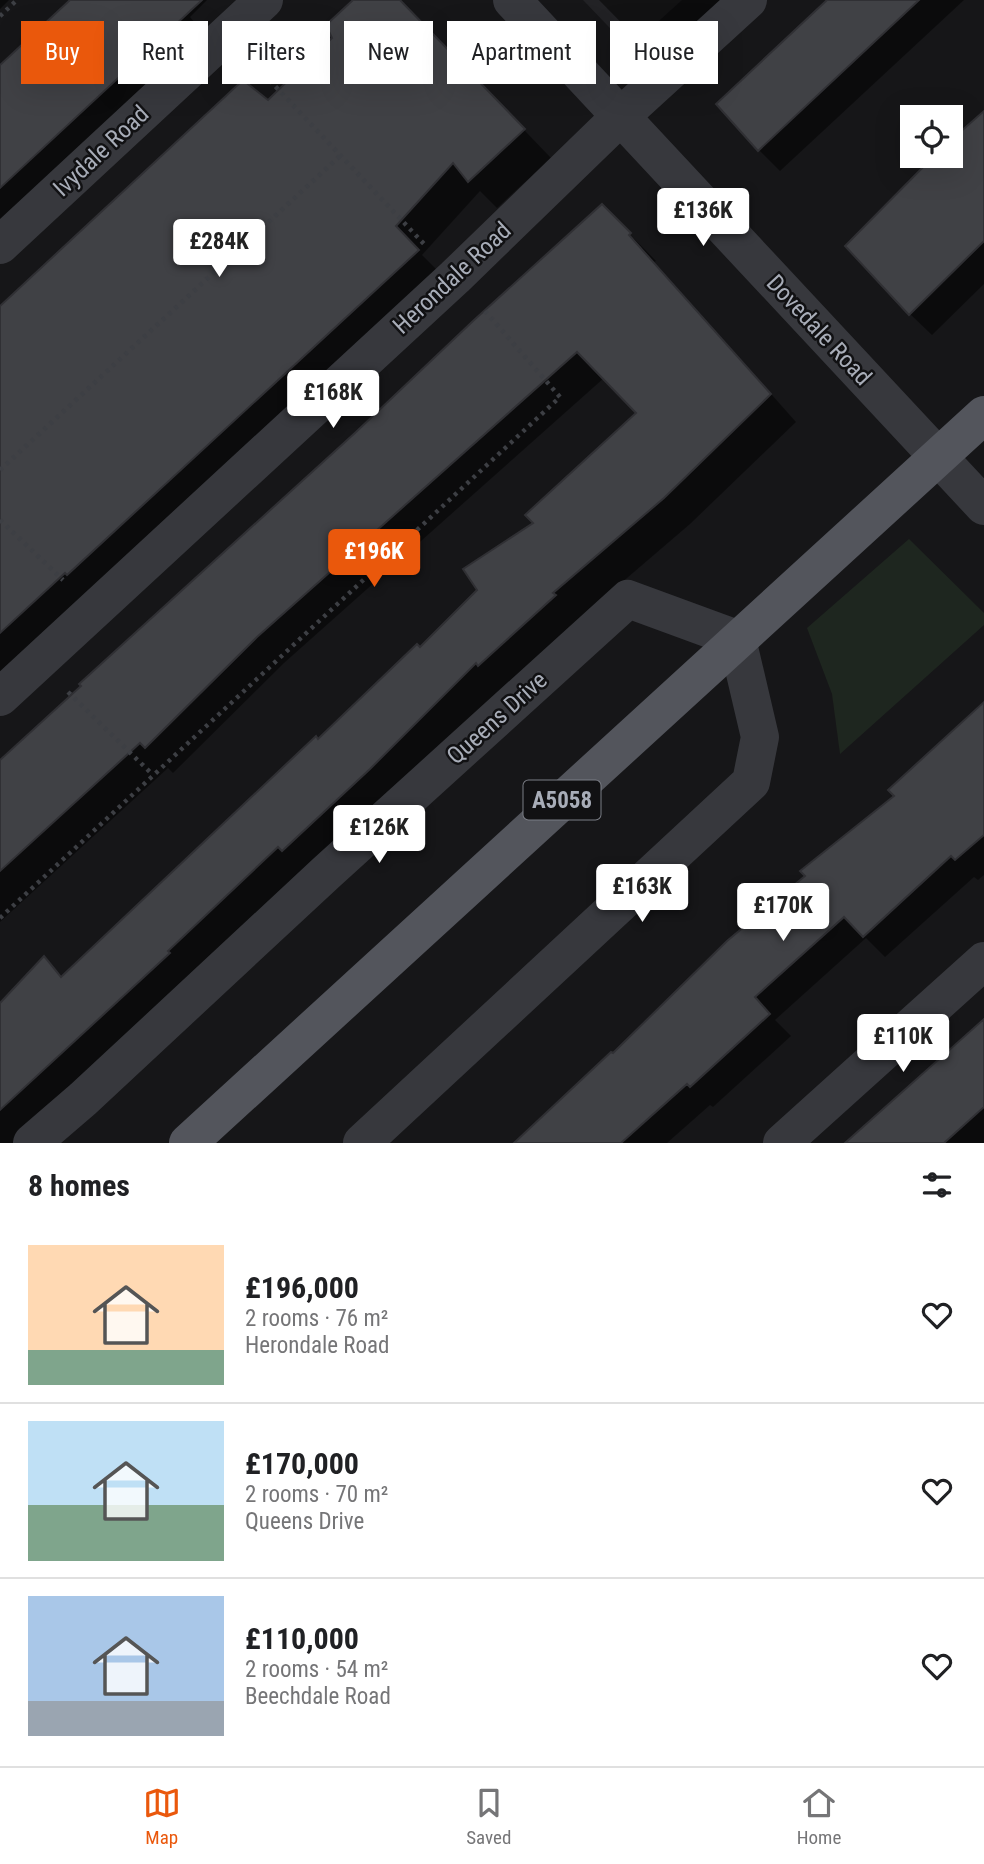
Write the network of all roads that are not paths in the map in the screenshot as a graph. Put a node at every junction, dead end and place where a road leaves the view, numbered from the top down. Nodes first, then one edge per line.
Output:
1 (264, 0) edge
2 (512, 0) edge
3 (748, 0) edge
4 (621, 116) junction
5 (0, 245) edge
6 (984, 415) edge
7 (937, 457) junction
8 (984, 506) edge
9 (737, 639) junction
10 (0, 697) edge
11 (984, 961) edge
12 (32, 1143) edge
13 (188, 1143) edge
14 (362, 1143) edge
15 (782, 1143) edge

1 - 5 street, Ivydale Road
2 - 4 street, Dovedale Road
3 - 4 street, Herondale Road
4 - 7 street, Dovedale Road
4 - 10 street, Herondale Road
6 - 7 main road, A5058
7 - 8 street, Dovedale Road
7 - 9 main road, A5058
9 - 12 street, Queens Drive
9 - 13 main road, A5058
9 - 14 street
11 - 15 street

